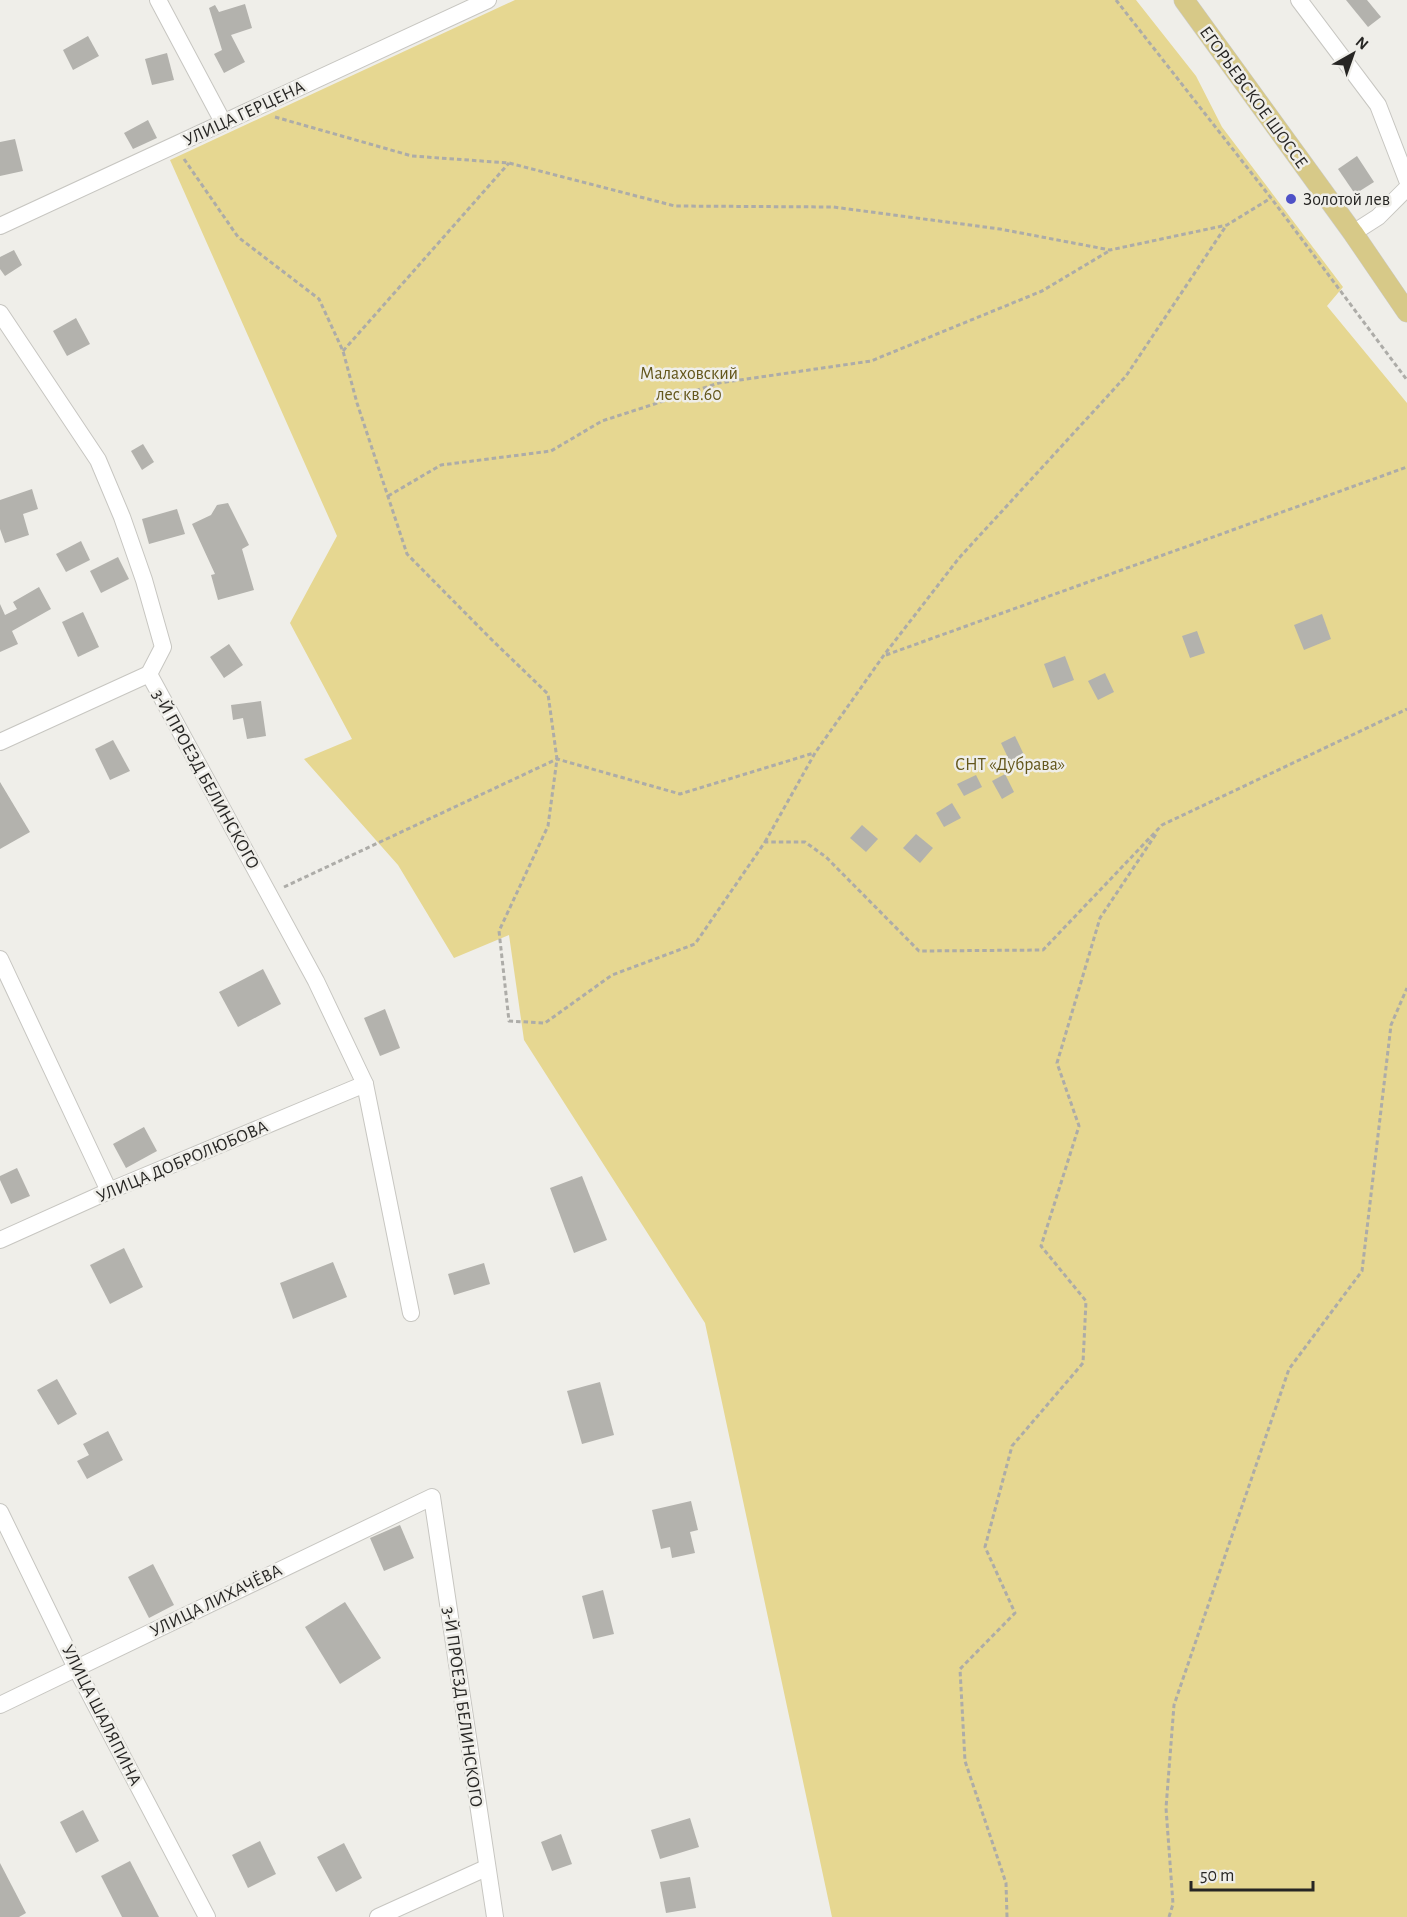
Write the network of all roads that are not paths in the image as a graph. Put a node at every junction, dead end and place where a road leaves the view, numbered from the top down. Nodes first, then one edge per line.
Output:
1 (158, 0) edge
2 (488, 0) edge
3 (1184, 0) edge
4 (1299, 0) edge
5 (224, 122) junction
6 (1407, 180) edge
7 (1407, 188) edge
8 (0, 226) edge
9 (1353, 233) junction
10 (1407, 312) edge
11 (0, 313) edge
12 (149, 675) junction
13 (0, 742) edge
14 (0, 959) edge
15 (365, 1084) junction
16 (109, 1191) junction
17 (0, 1240) edge
18 (411, 1313) dead end
19 (432, 1497) joint
20 (0, 1512) edge
21 (76, 1668) junction
22 (0, 1705) edge
23 (486, 1868) junction
24 (207, 1917) edge
25 (378, 1917) edge
26 (495, 1917) edge

1 - 5 street
2 - 5 street, УЛИЦА ГЕРЦЕНА
3 - 9 main road, ЕГОРЬЕВСКОЕ ШОССЕ
4 - 6 street
5 - 8 street, УЛИЦА ГЕРЦЕНА
7 - 9 street
9 - 10 main road, ЕГОРЬЕВСКОЕ ШОССЕ
11 - 12 street, 3-Й ПРОЕЗД БЕЛИНСКОГО
12 - 13 street
12 - 15 street, 3-Й ПРОЕЗД БЕЛИНСКОГО
14 - 16 street
15 - 16 street, УЛИЦА ДОБРОЛЮБОВА
15 - 18 street, 3-Й ПРОЕЗД БЕЛИНСКОГО
16 - 17 street, УЛИЦА ДОБРОЛЮБОВА
19 - 21 street, УЛИЦА ЛИХАЧЁВА
19 - 23 street, 3-Й ПРОЕЗД БЕЛИНСКОГО
20 - 21 street, УЛИЦА ШАЛЯПИНА
21 - 22 street, УЛИЦА ЛИХАЧЁВА
21 - 24 street, УЛИЦА ШАЛЯПИНА
23 - 25 street
23 - 26 street, 3-Й ПРОЕЗД БЕЛИНСКОГО

